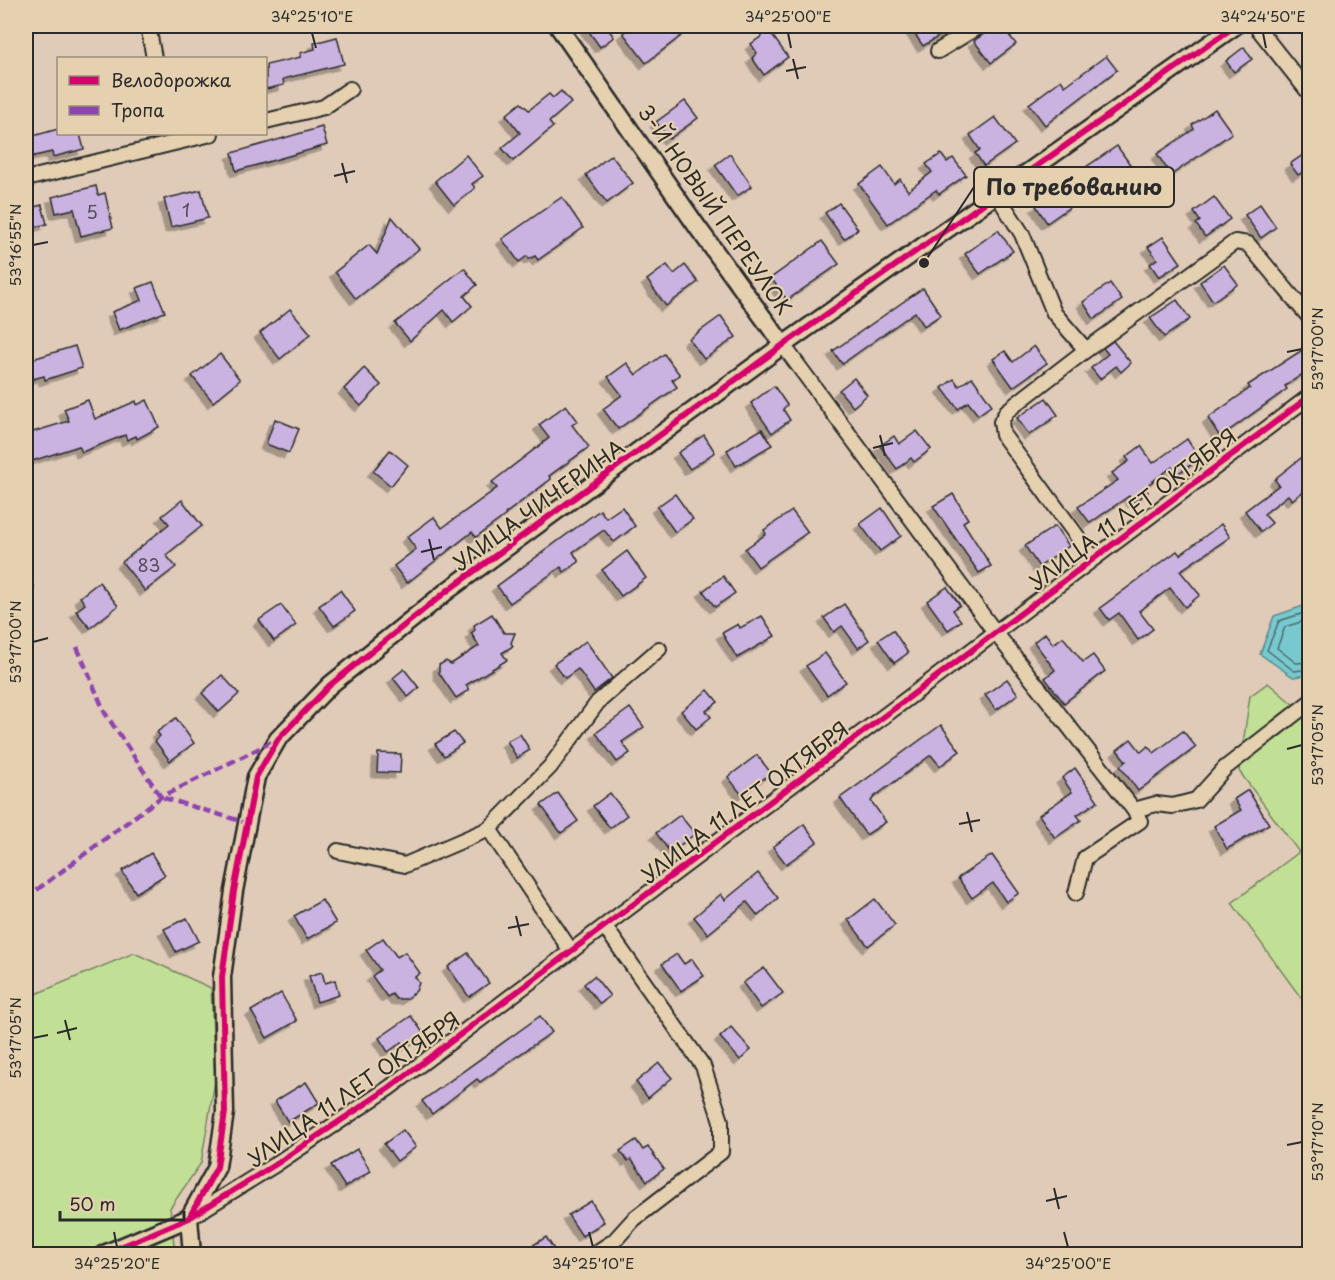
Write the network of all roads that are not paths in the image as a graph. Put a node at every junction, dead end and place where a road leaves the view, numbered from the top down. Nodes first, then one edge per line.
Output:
1 (148, 26) edge
2 (558, 26) edge
3 (979, 26) edge
4 (1235, 26) edge
5 (1256, 26) edge
6 (938, 51) dead end
7 (154, 57) edge
8 (351, 89) dead end
9 (1310, 94) edge
10 (267, 121) edge
11 (202, 135) edge
12 (166, 139) edge
13 (26, 179) edge
14 (996, 193) junction
15 (1310, 318) edge
16 (783, 345) junction
17 (1086, 350) junction
18 (1310, 396) edge
19 (1093, 558) junction
20 (995, 632) junction
21 (659, 649) dead end
22 (1310, 702) edge
23 (1137, 815) junction
24 (489, 829) junction
25 (338, 851) dead end
26 (1076, 893) dead end
27 (605, 927) junction
28 (571, 951) junction
29 (189, 1218) junction
30 (104, 1254) edge
31 (192, 1254) edge
32 (594, 1254) edge

1 - 7 street
2 - 16 street, 3-Й НОВЫЙ ПЕРЕУЛОК
3 - 6 street
4 - 14 street, УЛИЦА ЧИЧЕРИНА
5 - 9 street
8 - 10 street
11 - 12 street
12 - 13 street
14 - 16 street, УЛИЦА ЧИЧЕРИНА
14 - 17 street
15 - 17 street
16 - 20 street, 3-Й НОВЫЙ ПЕРЕУЛОК
16 - 29 street, УЛИЦА ЧИЧЕРИНА
17 - 19 street
18 - 19 street, УЛИЦА 11 ЛЕТ ОКТЯБРЯ
19 - 20 street, УЛИЦА 11 ЛЕТ ОКТЯБРЯ
20 - 23 street, 3-Й НОВЫЙ ПЕРЕУЛОК
20 - 27 street, УЛИЦА 11 ЛЕТ ОКТЯБРЯ
21 - 24 street
22 - 23 street
23 - 26 street
24 - 25 street
24 - 28 street
27 - 28 street, УЛИЦА 11 ЛЕТ ОКТЯБРЯ
27 - 32 street
28 - 29 street, УЛИЦА 11 ЛЕТ ОКТЯБРЯ
29 - 30 street
29 - 31 street

